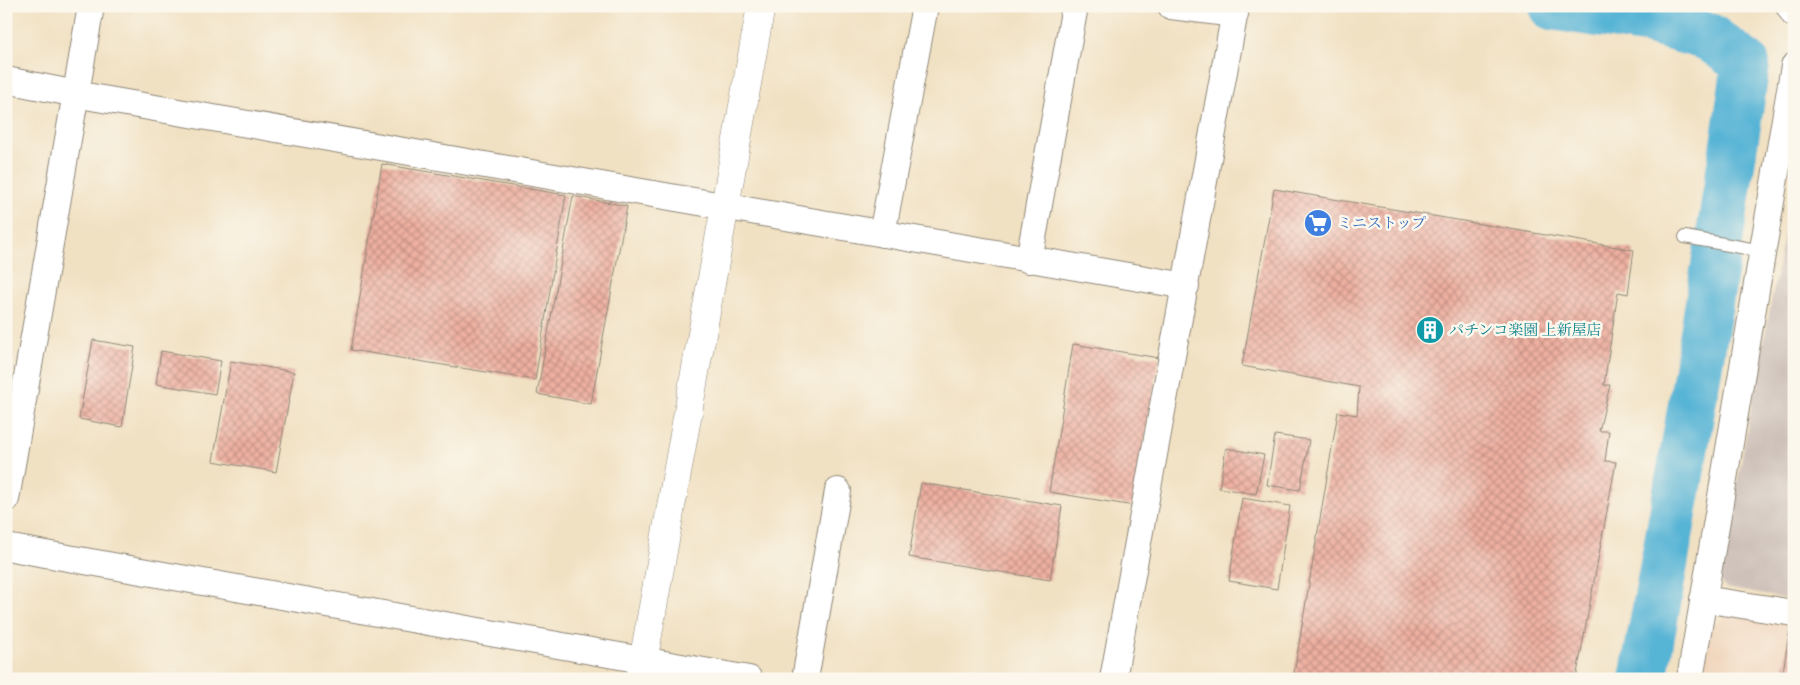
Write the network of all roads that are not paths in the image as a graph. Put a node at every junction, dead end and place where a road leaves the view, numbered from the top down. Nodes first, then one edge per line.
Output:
1 (91, 6) edge
2 (761, 6) edge
3 (925, 6) edge
4 (1075, 6) edge
5 (1171, 6) edge
6 (1789, 6) edge
7 (1235, 10) edge
8 (1794, 14) edge
9 (1794, 66) edge
10 (6, 80) edge
11 (76, 93) junction
12 (1787, 148) edge
13 (725, 206) junction
14 (882, 234) junction
15 (1684, 238) dead end
16 (1755, 250) junction
17 (1029, 260) junction
18 (1186, 286) junction
19 (838, 491) dead end
20 (6, 499) edge
21 (6, 547) edge
22 (1704, 599) junction
23 (1794, 613) edge
24 (641, 669) edge
25 (749, 679) edge
26 (805, 679) edge
27 (1113, 679) edge
28 (1690, 679) edge

1 - 11 street
2 - 13 street
3 - 14 street
4 - 17 street
5 - 7 street
6 - 8 street
7 - 18 street
9 - 12 street
10 - 11 street
11 - 13 street
11 - 20 street
12 - 16 street
13 - 14 street
13 - 24 street
14 - 17 street
15 - 16 lane
16 - 22 street
17 - 18 street
18 - 27 street
19 - 26 street
21 - 24 street
22 - 23 street
22 - 28 street
24 - 25 street

